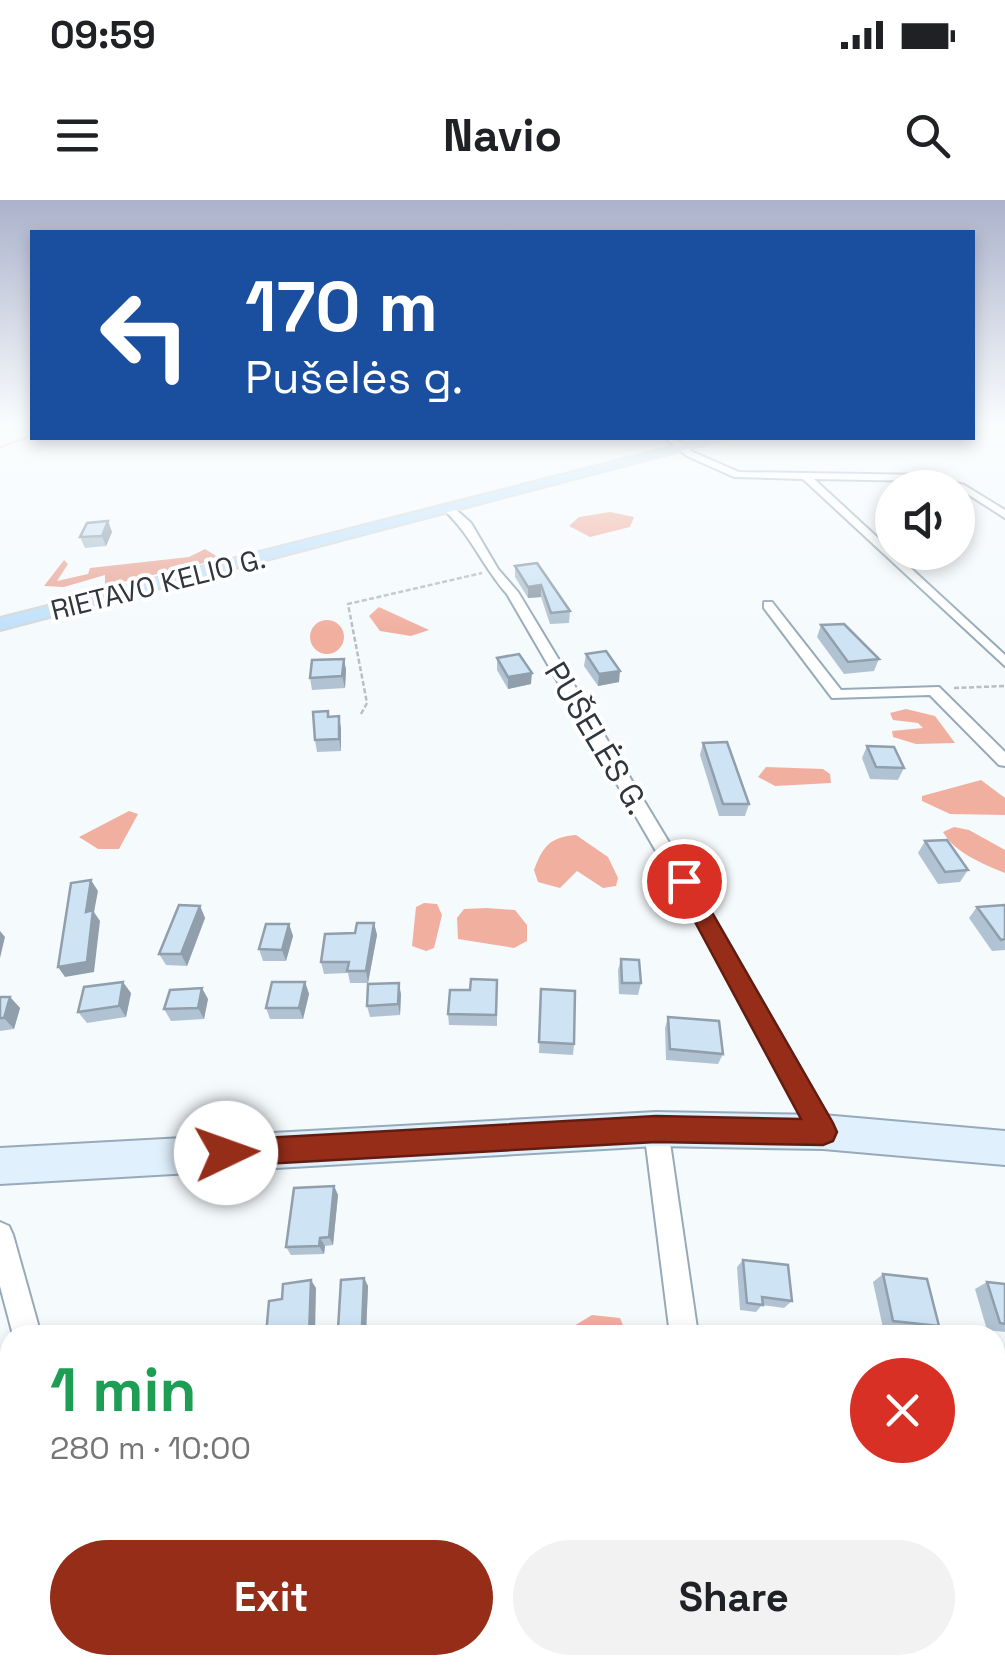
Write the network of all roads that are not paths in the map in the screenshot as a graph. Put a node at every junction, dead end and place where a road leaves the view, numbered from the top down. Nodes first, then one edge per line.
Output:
1 (498, 495) edge
2 (825, 495) edge
3 (975, 495) edge
4 (449, 509) junction
5 (1005, 515) edge
6 (768, 605) dead end
7 (0, 624) edge
8 (1005, 662) edge
9 (1005, 761) edge
10 (656, 1129) junction
11 (823, 1132) junction
12 (1005, 1148) edge
13 (0, 1166) edge
14 (0, 1236) edge
15 (24, 1325) edge
16 (683, 1325) edge

1 - 4 main road, RIETAVO KELIO G.
2 - 8 street
3 - 5 street
4 - 7 main road, RIETAVO KELIO G.
4 - 11 street, PUŠELĖS G.
6 - 9 street
10 - 11 main road
10 - 13 main road
10 - 16 street
11 - 12 main road
14 - 15 street

